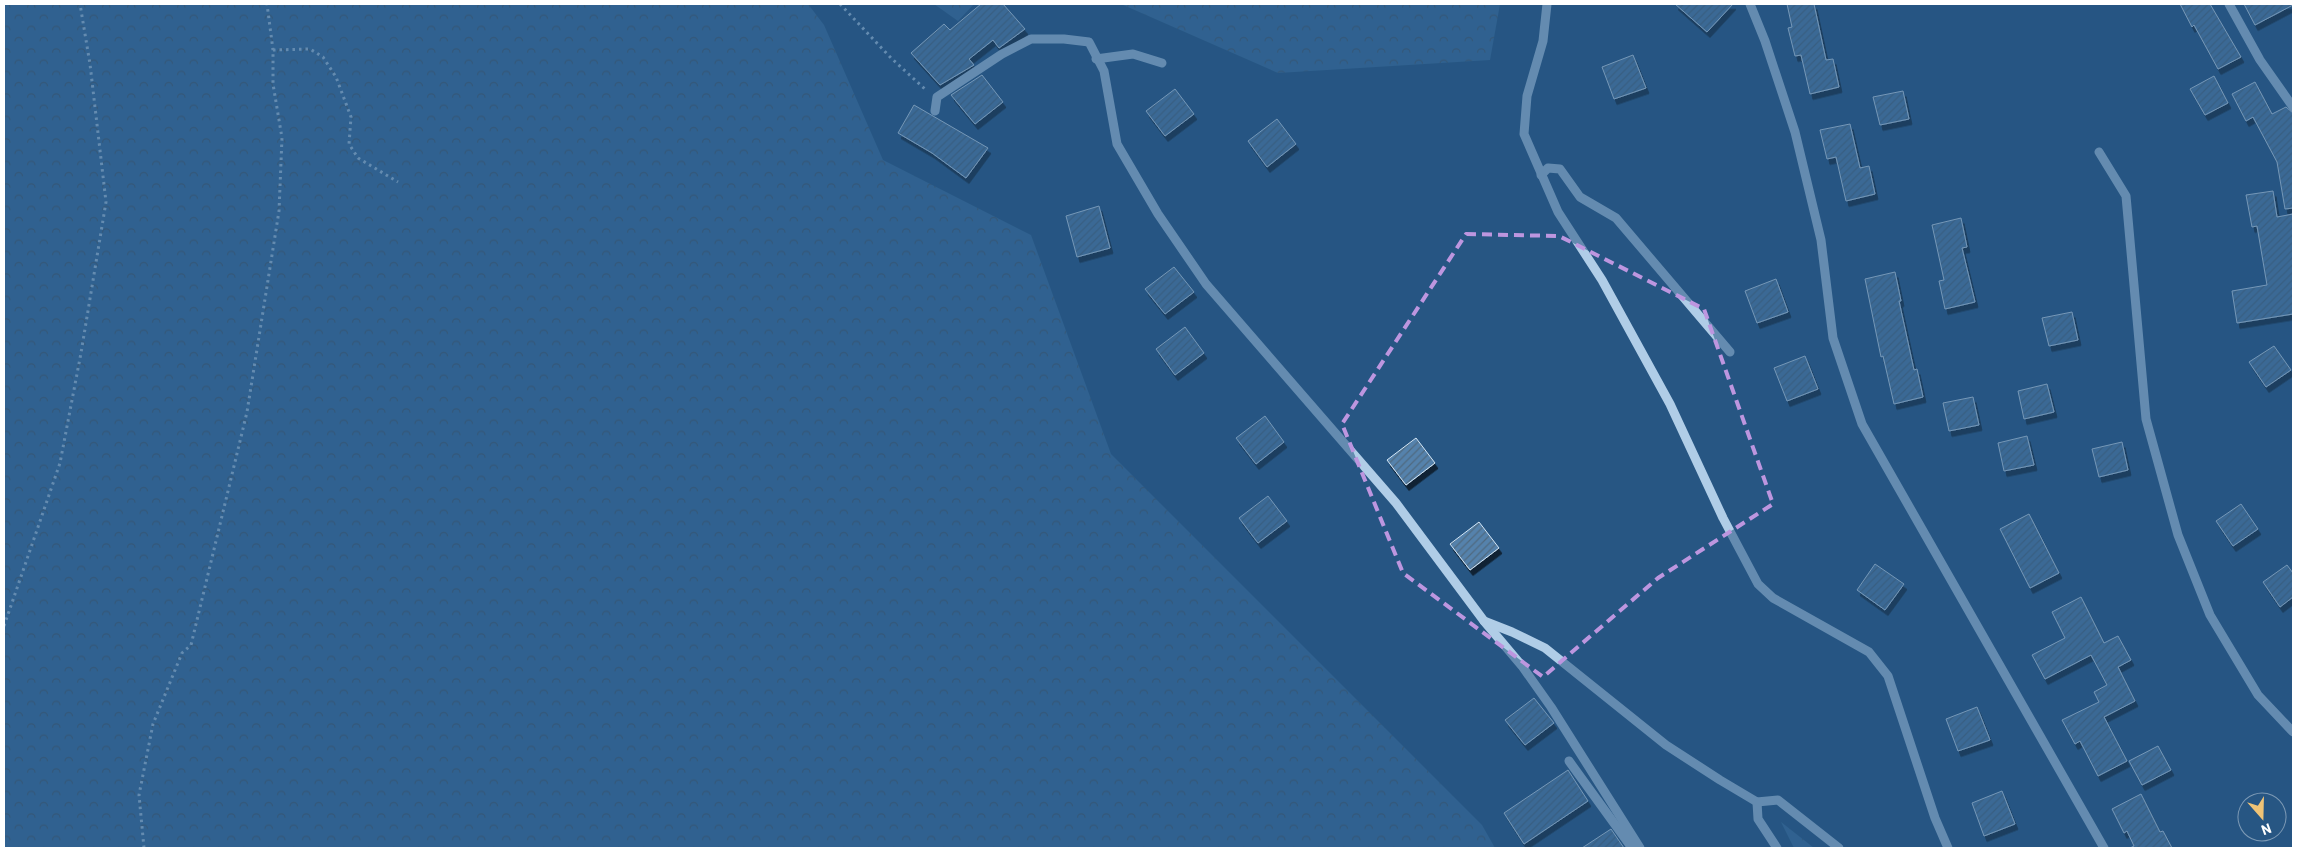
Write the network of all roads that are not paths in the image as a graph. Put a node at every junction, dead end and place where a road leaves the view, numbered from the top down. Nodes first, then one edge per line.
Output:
1 (1547, 4) edge
2 (1750, 4) edge
3 (2229, 4) edge
4 (1096, 59) junction
5 (1162, 63) dead end
6 (2293, 107) edge
7 (935, 111) dead end
8 (2099, 152) dead end
9 (1541, 175) junction
10 (1730, 352) dead end
11 (1484, 621) junction
12 (2293, 732) edge
13 (1569, 761) dead end
14 (1757, 802) junction
15 (1632, 848) edge
16 (1640, 848) edge
17 (1777, 848) edge
18 (1839, 848) edge
19 (1948, 848) edge
20 (2104, 848) edge

1 - 9 street
2 - 20 street
3 - 6 street
4 - 5 street
4 - 7 street
4 - 11 street
8 - 12 street
9 - 10 street
9 - 19 street
11 - 14 street
11 - 16 street
13 - 15 street
14 - 17 street
14 - 18 street

